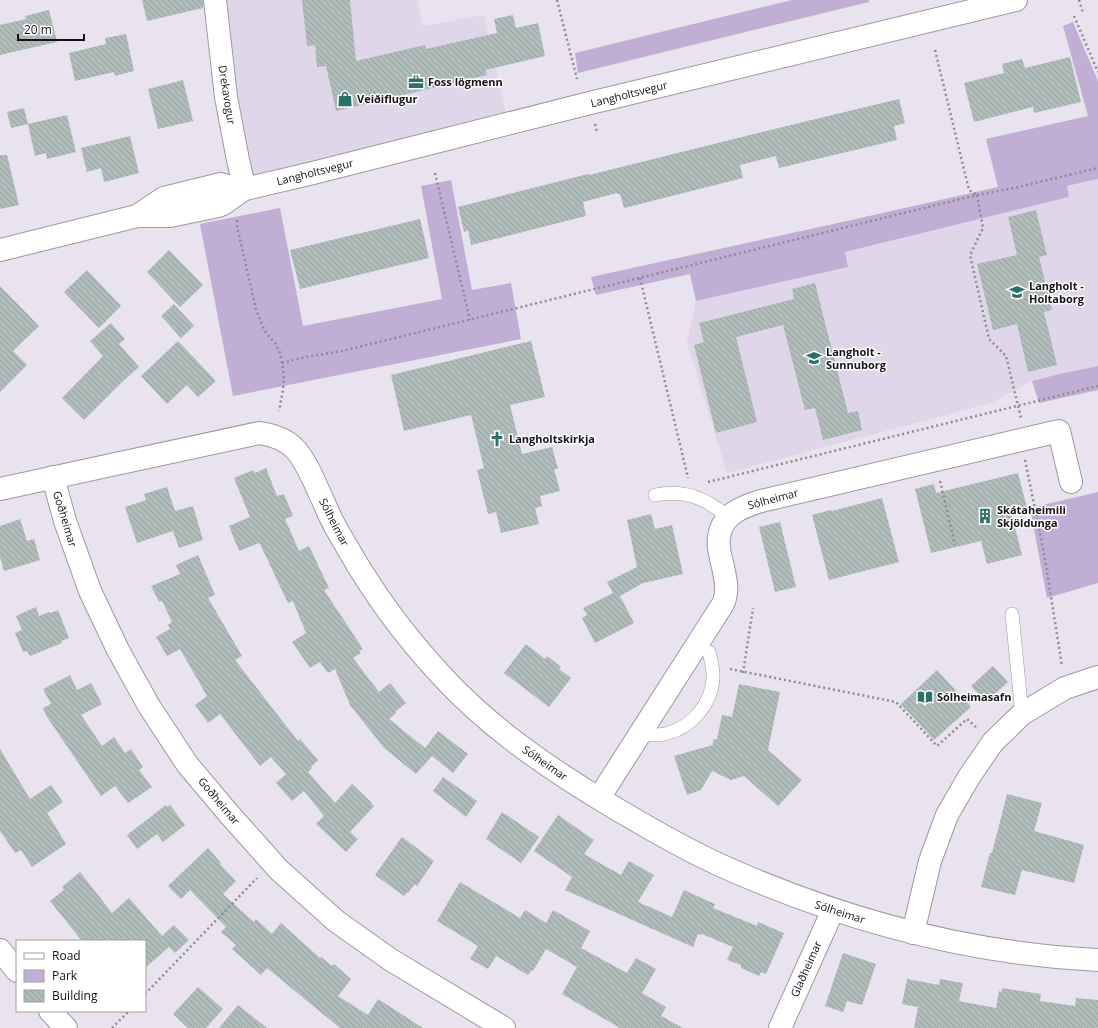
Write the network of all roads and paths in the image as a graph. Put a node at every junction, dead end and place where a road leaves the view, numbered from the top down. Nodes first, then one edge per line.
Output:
1 (215, 0) edge
2 (557, 0) edge
3 (1016, 0) edge
4 (1079, 0) edge
5 (1083, 13) dead end
6 (1074, 16) dead end
7 (935, 50) dead end
8 (1098, 72) edge
9 (577, 79) dead end
10 (1098, 168) edge
11 (435, 173) dead end
12 (244, 190) junction
13 (977, 195) junction
14 (237, 220) dead end
15 (0, 250) edge
16 (640, 278) junction
17 (470, 320) junction
18 (282, 363) junction
19 (1098, 386) edge
20 (1018, 406) junction
21 (279, 411) dead end
22 (1021, 430) junction
23 (934, 460) junction
24 (53, 477) junction
25 (717, 480) dead end
26 (1071, 482) dead end
27 (0, 489) edge
28 (655, 495) dead end
29 (692, 495) junction
30 (728, 517) junction
31 (955, 545) dead end
32 (753, 608) dead end
33 (1012, 614) dead end
34 (709, 652) dead end
35 (712, 665) junction
36 (743, 673) junction
37 (1098, 677) edge
38 (1065, 688) junction
39 (1022, 714) junction
40 (640, 734) junction
41 (993, 742) junction
42 (599, 798) junction
43 (272, 863) junction
44 (833, 910) junction
45 (913, 933) junction
46 (0, 950) edge
47 (1098, 960) edge
48 (16, 970) edge
49 (146, 993) edge
50 (51, 1012) edge
51 (128, 1012) edge
52 (66, 1028) edge
53 (112, 1028) edge
54 (504, 1028) edge
55 (780, 1028) edge

1 - 12 street, Drekavogur
2 - 9 path
3 - 12 street, Langholtsvegur
4 - 5 path
6 - 8 path
7 - 13 path
10 - 13 path
11 - 17 path
12 - 15 street, Langholtsvegur
13 - 16 path
13 - 20 path
14 - 18 path
16 - 17 path
16 - 29 path
17 - 18 path
18 - 21 path
19 - 20 path
20 - 22 path
20 - 25 path
22 - 23 street, Sólheimar
22 - 26 street, Sólheimar
22 - 38 path
23 - 30 street, Sólheimar
23 - 31 path
24 - 27 street, Sólheimar
24 - 42 street, Sólheimar
24 - 43 street, Goðheimar
28 - 29 lane
29 - 30 lane
30 - 40 street
32 - 36 path
33 - 39 lane
34 - 35 lane
35 - 36 path
35 - 40 lane
36 - 41 path
37 - 38 street
38 - 39 street
39 - 41 street
40 - 42 street
41 - 45 street
42 - 44 street, Sólheimar
43 - 49 path
43 - 54 street, Goðheimar
44 - 45 street, Sólheimar
44 - 55 street, Glaðheimar
45 - 47 street, Sólheimar
46 - 48 street
50 - 52 street
51 - 53 path

